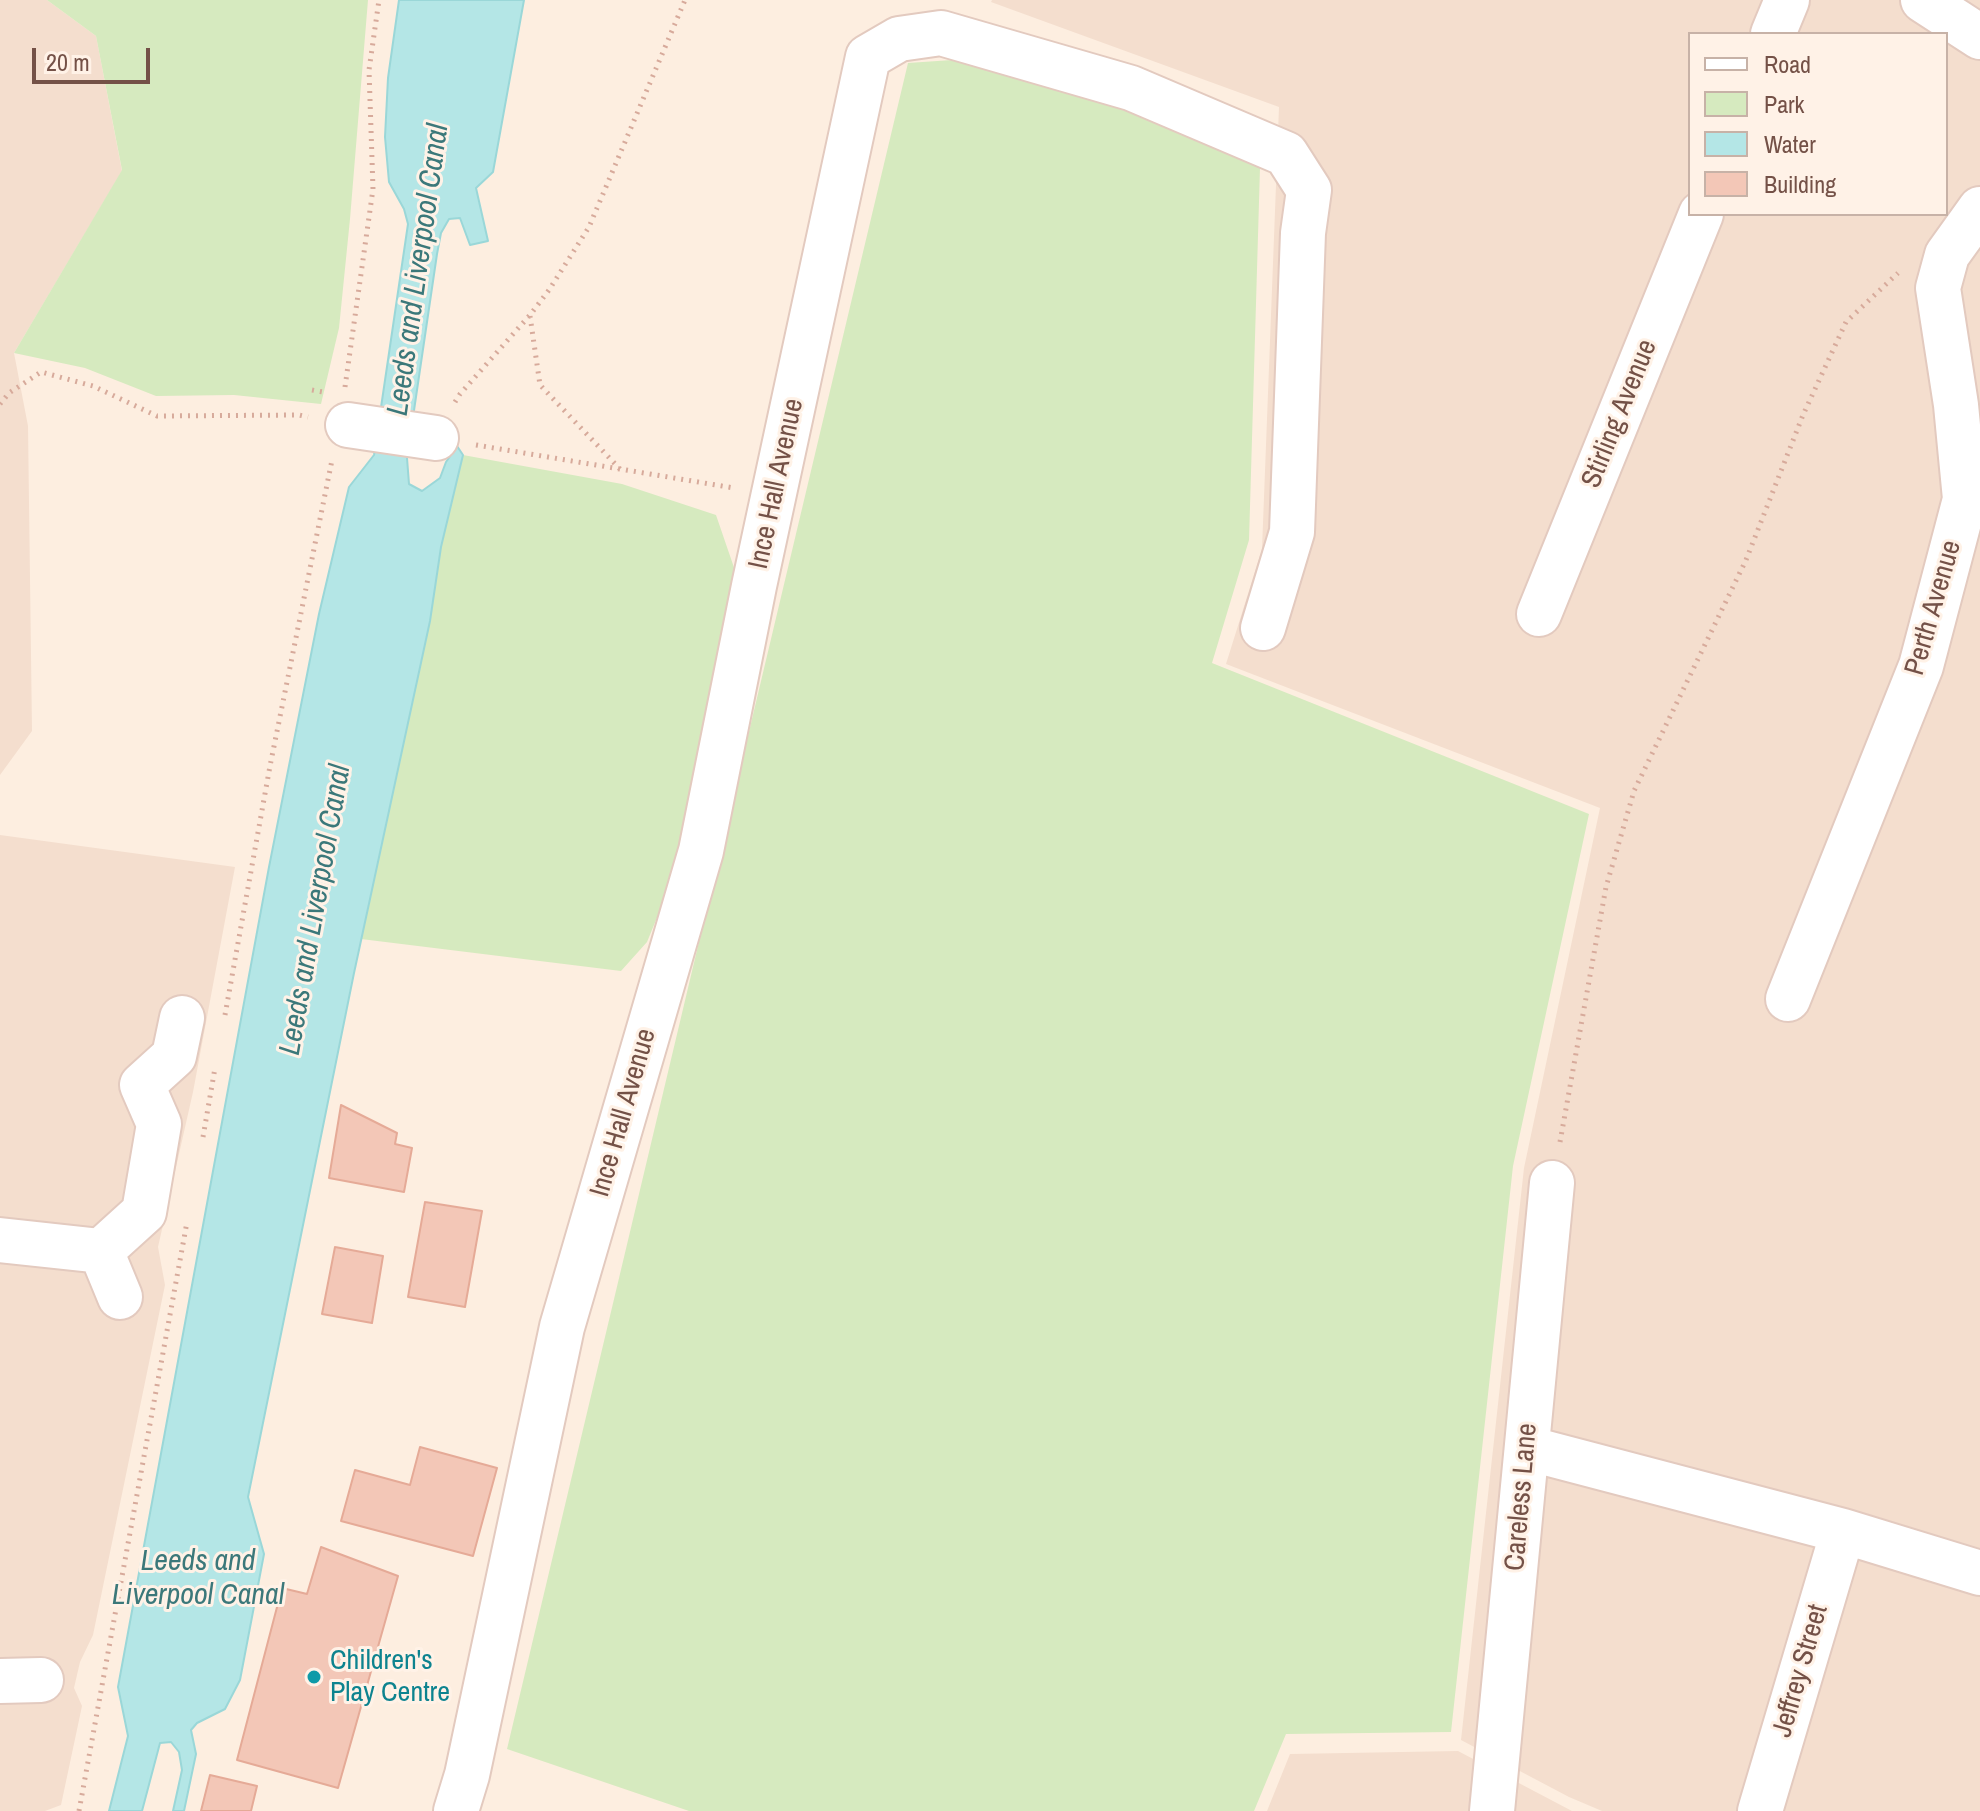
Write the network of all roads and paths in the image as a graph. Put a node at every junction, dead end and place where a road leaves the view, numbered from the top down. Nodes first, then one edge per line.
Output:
1 (379, 0) edge
2 (685, 0) edge
3 (1787, 0) edge
4 (1923, 0) edge
5 (1774, 32) edge
6 (1980, 37) edge
7 (1980, 209) edge
8 (1700, 216) edge
9 (1903, 268) dead end
10 (530, 315) junction
11 (0, 404) edge
12 (344, 424) junction
13 (436, 438) junction
14 (620, 469) junction
15 (775, 494) junction
16 (1539, 614) dead end
17 (1263, 628) dead end
18 (1788, 999) dead end
19 (203, 1020) joint
20 (216, 1067) dead end
21 (201, 1145) dead end
22 (1552, 1183) joint
23 (187, 1222) dead end
24 (0, 1240) edge
25 (101, 1251) junction
26 (120, 1297) dead end
27 (1527, 1448) junction
28 (1843, 1531) junction
29 (1980, 1573) edge
30 (1506, 1805) edge
31 (79, 1811) edge
32 (456, 1811) edge
33 (1760, 1811) edge

1 - 12 path
2 - 10 path
3 - 5 street
4 - 6 street
7 - 18 street, Perth Avenue
8 - 16 street, Stirling Avenue
9 - 22 path
10 - 13 path
10 - 14 path
11 - 12 path
12 - 13 street
12 - 19 path
13 - 14 path
14 - 15 path
15 - 17 street, Ince Hall Avenue
15 - 32 street, Ince Hall Avenue
19 - 25 street
20 - 21 path
22 - 27 street, Careless Lane
23 - 31 path
24 - 25 street
25 - 26 street
27 - 28 street
27 - 30 street, Careless Lane
28 - 29 street
28 - 33 street, Jeffrey Street

